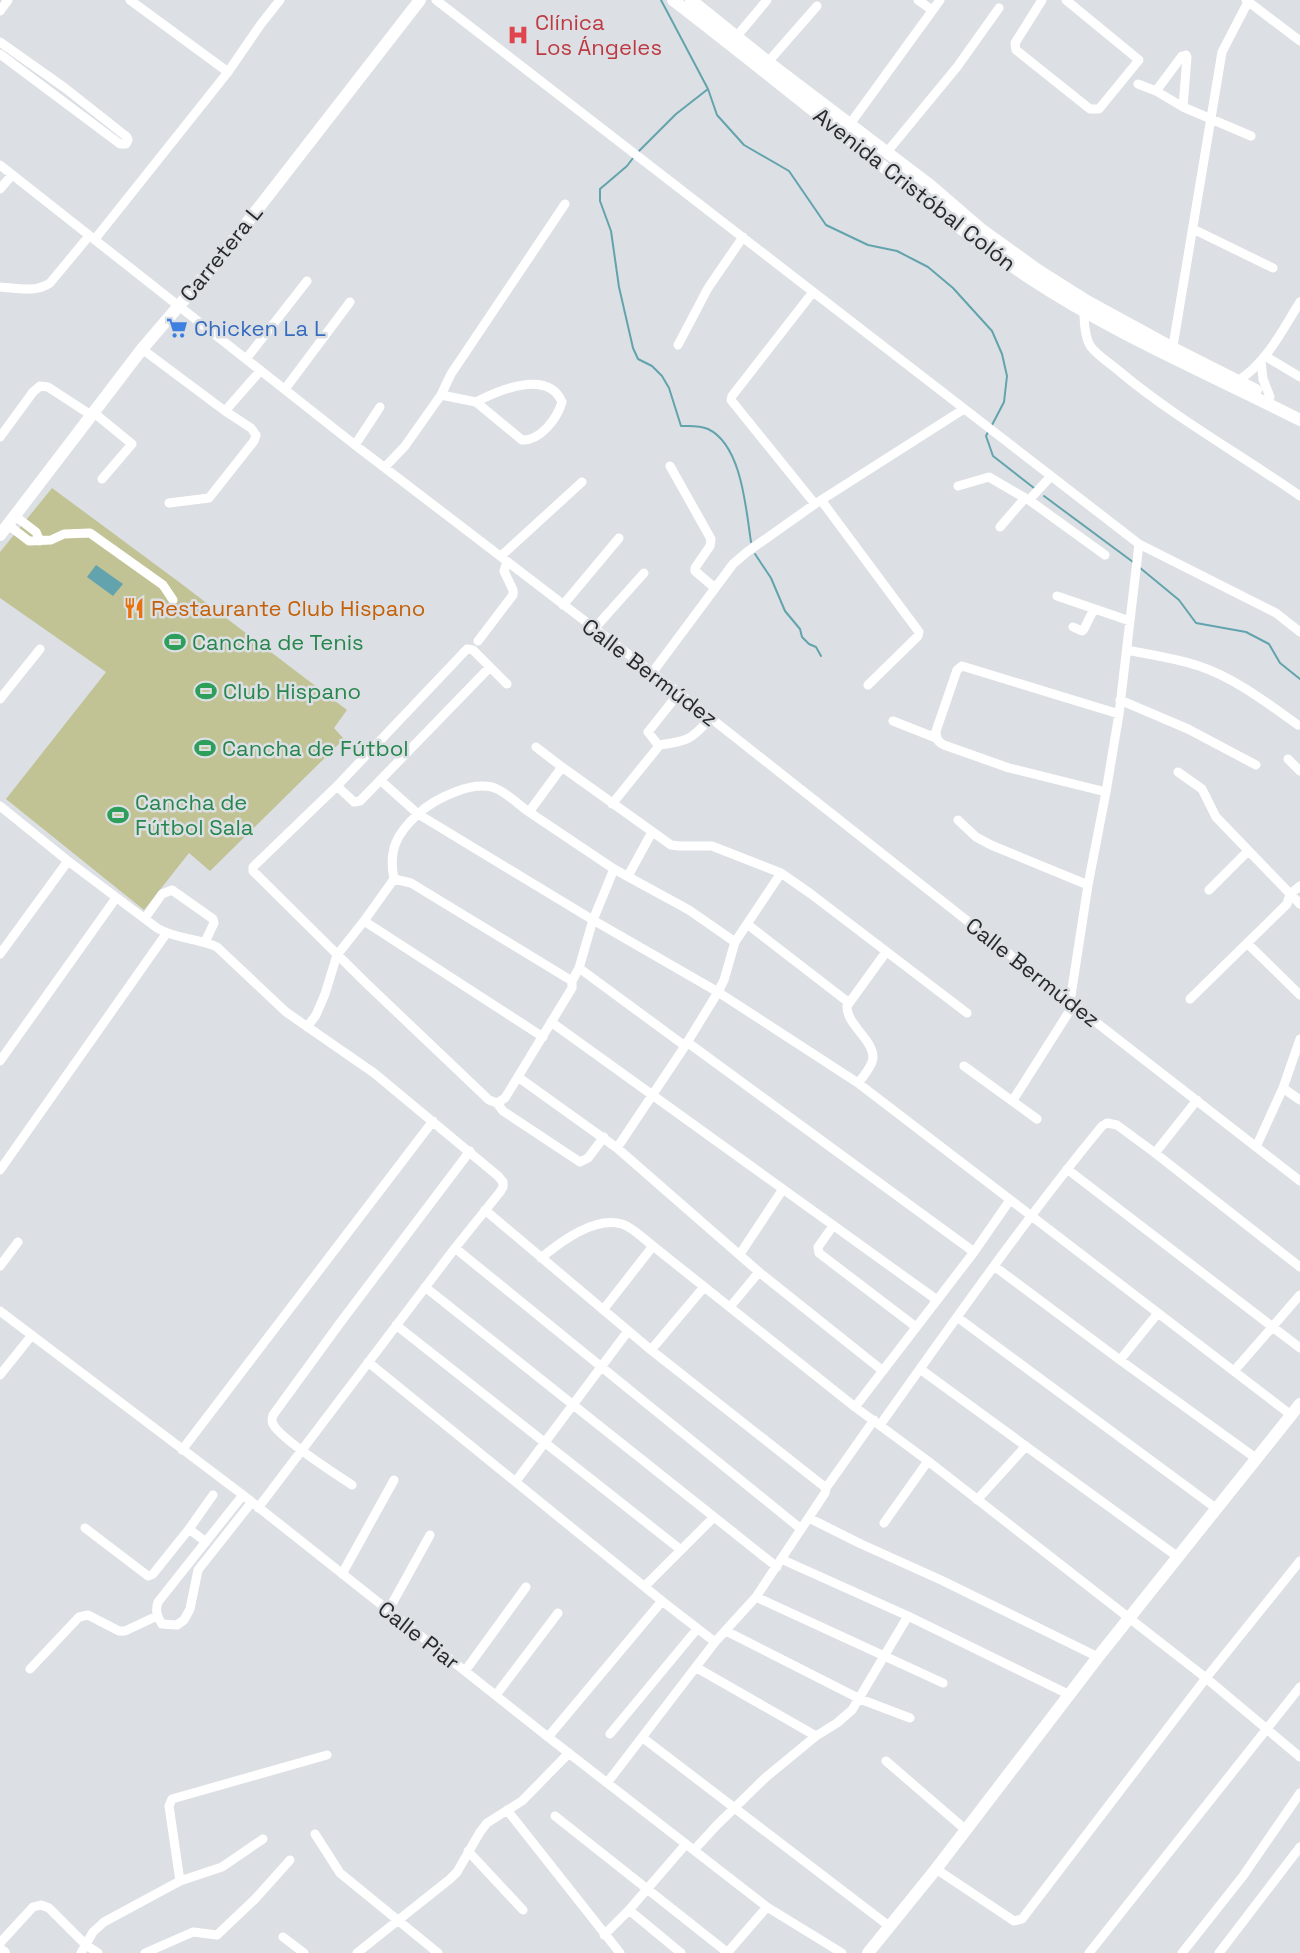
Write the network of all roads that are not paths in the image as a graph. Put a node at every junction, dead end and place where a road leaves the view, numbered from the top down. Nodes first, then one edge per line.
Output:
1 (8, 0) edge
2 (130, 0) edge
3 (280, 0) edge
4 (420, 0) edge
5 (436, 0) edge
6 (673, 0) edge
7 (691, 0) edge
8 (767, 0) edge
9 (918, 0) edge
10 (940, 0) edge
11 (1042, 0) edge
12 (1066, 0) edge
13 (1247, 1) edge
14 (817, 6) dead end
15 (999, 8) dead end
16 (932, 10) junction
17 (0, 11) edge
18 (737, 36) junction
19 (1300, 41) edge
20 (0, 42) edge
21 (0, 54) edge
22 (768, 62) junction
23 (26, 67) junction
24 (228, 72) junction
25 (1138, 84) dead end
26 (65, 88) junction
27 (1156, 91) junction
28 (59, 98) junction
29 (1183, 107) junction
30 (1210, 117) junction
31 (850, 124) junction
32 (1251, 136) dead end
33 (887, 152) junction
34 (0, 165) edge
35 (12, 175) junction
36 (0, 189) edge
37 (565, 204) dead end
38 (1193, 229) junction
39 (743, 237) junction
40 (92, 238) junction
41 (1273, 267) dead end
42 (307, 281) dead end
43 (0, 287) edge
44 (813, 292) junction
45 (350, 302) dead end
46 (178, 306) junction
47 (1298, 308) edge
48 (1084, 311) junction
49 (678, 345) dead end
50 (142, 349) junction
51 (1172, 352) junction
52 (1263, 358) junction
53 (246, 359) junction
54 (260, 371) junction
55 (1300, 377) edge
56 (1239, 380) junction
57 (285, 389) junction
58 (441, 395) junction
59 (1270, 397) junction
60 (476, 402) junction
61 (380, 407) dead end
62 (964, 409) junction
63 (225, 411) junction
64 (1300, 413) edge
65 (92, 414) junction
66 (1300, 420) edge
67 (0, 437) edge
68 (355, 445) junction
69 (670, 466) dead end
70 (385, 467) junction
71 (1051, 476) junction
72 (102, 479) dead end
73 (582, 482) dead end
74 (957, 486) dead end
75 (1300, 496) edge
76 (1027, 499) junction
77 (818, 502) junction
78 (169, 503) dead end
79 (8, 525) edge
80 (1000, 526) dead end
81 (619, 538) dead end
82 (1140, 544) junction
83 (1105, 555) dead end
84 (504, 559) junction
85 (644, 573) dead end
86 (701, 577) junction
87 (721, 579) junction
88 (715, 588) junction
89 (1057, 596) dead end
90 (173, 600) dead end
91 (563, 605) junction
92 (1094, 609) junction
93 (1130, 621) junction
94 (1073, 627) dead end
95 (594, 629) junction
96 (1300, 632) edge
97 (478, 640) dead end
98 (40, 649) dead end
99 (1127, 650) junction
100 (490, 667) junction
101 (652, 673) junction
102 (507, 684) dead end
103 (868, 685) dead end
104 (679, 693) junction
105 (0, 699) edge
106 (1120, 700) junction
107 (1119, 714) junction
108 (711, 718) junction
109 (893, 721) dead end
110 (1298, 725) dead end
111 (936, 738) junction
112 (659, 745) junction
113 (536, 747) dead end
114 (1288, 759) dead end
115 (1256, 765) dead end
116 (561, 767) junction
117 (1300, 771) edge
118 (1178, 772) dead end
119 (380, 780) junction
120 (337, 786) junction
121 (1106, 792) junction
122 (612, 804) junction
123 (0, 806) edge
124 (529, 812) junction
125 (418, 813) junction
126 (958, 820) dead end
127 (652, 832) junction
128 (1248, 851) junction
129 (68, 861) junction
130 (614, 869) junction
131 (781, 873) junction
132 (628, 876) junction
133 (394, 879) junction
134 (1088, 885) junction
135 (1300, 886) edge
136 (1209, 890) dead end
137 (1290, 894) junction
138 (116, 898) junction
139 (1300, 904) edge
140 (145, 918) junction
141 (593, 920) junction
142 (364, 921) junction
143 (747, 924) junction
144 (166, 934) junction
145 (205, 942) junction
146 (735, 942) junction
147 (1247, 943) junction
148 (886, 952) junction
149 (0, 954) edge
150 (337, 955) junction
151 (579, 968) junction
152 (572, 981) junction
153 (718, 992) junction
154 (1300, 995) edge
155 (1190, 999) dead end
156 (848, 1002) junction
157 (1072, 1003) junction
158 (967, 1013) dead end
159 (551, 1022) junction
160 (307, 1027) junction
161 (543, 1037) junction
162 (1300, 1039) edge
163 (686, 1044) junction
164 (0, 1061) edge
165 (964, 1066) dead end
166 (518, 1077) junction
167 (858, 1083) junction
168 (1283, 1088) junction
169 (652, 1095) junction
170 (1013, 1100) junction
171 (1197, 1100) junction
172 (1300, 1100) edge
173 (497, 1103) junction
174 (1038, 1119) dead end
175 (433, 1121) junction
176 (604, 1137) junction
177 (1256, 1147) junction
178 (617, 1148) junction
179 (470, 1151) junction
180 (1155, 1153) junction
181 (1067, 1169) junction
182 (0, 1170) edge
183 (1300, 1181) edge
184 (783, 1189) junction
185 (1010, 1200) junction
186 (485, 1210) junction
187 (1032, 1217) junction
188 (832, 1226) junction
189 (18, 1242) dead end
190 (653, 1246) junction
191 (455, 1248) junction
192 (974, 1252) junction
193 (740, 1254) junction
194 (541, 1258) junction
195 (0, 1266) edge
196 (994, 1266) junction
197 (1300, 1267) edge
198 (759, 1272) junction
199 (425, 1287) junction
200 (704, 1287) junction
201 (1300, 1295) edge
202 (937, 1300) junction
203 (730, 1307) junction
204 (603, 1310) junction
205 (0, 1311) edge
206 (1158, 1313) junction
207 (957, 1317) junction
208 (396, 1325) junction
209 (1272, 1325) junction
210 (916, 1327) junction
211 (628, 1331) junction
212 (32, 1335) junction
213 (1300, 1348) edge
214 (651, 1350) junction
215 (1120, 1360) junction
216 (368, 1362) junction
217 (601, 1367) junction
218 (920, 1369) junction
219 (883, 1371) junction
220 (1234, 1371) junction
221 (0, 1375) edge
222 (1300, 1404) edge
223 (573, 1405) junction
224 (855, 1407) junction
225 (1291, 1415) junction
226 (877, 1423) junction
227 (545, 1443) junction
228 (1026, 1446) junction
229 (183, 1450) junction
230 (302, 1451) junction
231 (1257, 1459) junction
232 (928, 1461) junction
233 (394, 1480) dead end
234 (516, 1481) junction
235 (352, 1485) dead end
236 (826, 1488) junction
237 (213, 1495) dead end
238 (243, 1495) junction
239 (977, 1500) junction
240 (255, 1505) junction
241 (1217, 1509) junction
242 (714, 1517) junction
243 (809, 1518) junction
244 (884, 1523) dead end
245 (85, 1528) dead end
246 (801, 1528) junction
247 (189, 1529) junction
248 (430, 1535) dead end
249 (206, 1542) junction
250 (681, 1550) junction
251 (1178, 1557) junction
252 (1300, 1561) edge
253 (779, 1563) junction
254 (342, 1574) junction
255 (645, 1586) junction
256 (526, 1587) dead end
257 (756, 1597) junction
258 (662, 1601) junction
259 (388, 1611) junction
260 (558, 1613) dead end
261 (157, 1616) junction
262 (908, 1616) junction
263 (1129, 1620) junction
264 (697, 1629) junction
265 (726, 1631) junction
266 (715, 1642) junction
267 (885, 1656) junction
268 (1098, 1658) junction
269 (697, 1668) junction
270 (30, 1669) dead end
271 (465, 1671) junction
272 (1206, 1678) junction
273 (943, 1683) dead end
274 (1300, 1687) edge
275 (496, 1695) junction
276 (1070, 1695) junction
277 (860, 1699) junction
278 (910, 1719) dead end
279 (1267, 1730) junction
280 (610, 1734) dead end
281 (816, 1736) junction
282 (548, 1737) junction
283 (643, 1738) junction
284 (569, 1754) junction
285 (327, 1755) dead end
286 (1300, 1757) edge
287 (886, 1761) dead end
288 (607, 1783) junction
289 (1300, 1793) edge
290 (734, 1807) junction
291 (507, 1810) junction
292 (555, 1816) dead end
293 (966, 1830) junction
294 (315, 1834) dead end
295 (263, 1839) dead end
296 (686, 1844) junction
297 (1300, 1847) edge
298 (694, 1850) junction
299 (468, 1851) junction
300 (290, 1860) dead end
301 (936, 1869) junction
302 (180, 1881) junction
303 (647, 1888) junction
304 (767, 1906) junction
305 (523, 1910) dead end
306 (629, 1910) junction
307 (398, 1921) junction
308 (889, 1926) junction
309 (604, 1935) junction
310 (284, 1937) dead end
311 (0, 1942) edge
312 (84, 1949) edge
313 (0, 1950) edge
314 (4, 1953) edge
315 (98, 1953) edge
316 (146, 1953) edge
317 (304, 1953) edge
318 (357, 1953) edge
319 (438, 1953) edge
320 (620, 1953) edge
321 (681, 1953) edge
322 (728, 1953) edge
323 (842, 1953) edge
324 (868, 1953) edge
325 (1089, 1953) edge
326 (1182, 1953) edge
327 (1219, 1953) edge

1 - 17 street
2 - 24 street
3 - 24 street
4 - 46 street, Carretera L
5 - 39 street
6 - 48 street, Avenida Cristóbal Colón
7 - 18 street, Avenida Cristóbal Colón
8 - 18 street
9 - 16 street
10 - 16 street
11 - 12 street
13 - 19 street
13 - 30 street
14 - 22 street
15 - 33 street
16 - 31 street
18 - 22 street, Avenida Cristóbal Colón
20 - 23 street
21 - 23 street
22 - 31 street, Avenida Cristóbal Colón
23 - 26 street
23 - 28 street
24 - 40 street
25 - 27 street
26 - 28 street
26 - 28 street
27 - 29 street
27 - 29 street
29 - 30 street
30 - 32 street
30 - 38 street
31 - 33 street, Avenida Cristóbal Colón
33 - 51 street, Avenida Cristóbal Colón
34 - 35 street, Calle Bermúdez
35 - 36 street
35 - 40 street, Calle Bermúdez
37 - 58 street
38 - 41 street
38 - 51 street
39 - 44 street
39 - 49 street
40 - 43 street
40 - 46 street, Calle Bermúdez
42 - 53 street
44 - 62 street
44 - 77 street
45 - 57 street
46 - 50 street, Carretera L
46 - 53 street, Calle Bermúdez
47 - 52 street
48 - 51 street, Avenida Cristóbal Colón
48 - 75 street
50 - 63 street
50 - 65 street, Carretera L
51 - 56 street, Avenida Cristóbal Colón
51 - 66 street, Avenida Cristóbal Colón
52 - 55 street
52 - 56 street
52 - 59 street
53 - 54 street, Calle Bermúdez
54 - 57 street, Calle Bermúdez
54 - 63 street
56 - 59 street, Avenida Cristóbal Colón
57 - 68 street, Calle Bermúdez
58 - 60 street
58 - 70 street
59 - 64 street, Avenida Cristóbal Colón
60 - 60 street
61 - 68 street
62 - 71 street
62 - 77 street
63 - 78 street
65 - 67 street
65 - 72 street
65 - 79 street, Carretera L
68 - 70 street, Calle Bermúdez
69 - 86 street
70 - 84 street, Calle Bermúdez
71 - 76 street
71 - 82 street
73 - 84 street
74 - 76 street
76 - 80 street
76 - 83 street
77 - 87 street
77 - 103 street
79 - 90 street
81 - 91 street
82 - 93 street
82 - 96 street
84 - 91 street, Calle Bermúdez
84 - 97 street
85 - 95 street
86 - 87 street
86 - 88 street
87 - 88 street
88 - 101 street
89 - 92 street
91 - 95 street, Calle Bermúdez
92 - 93 street
92 - 94 street
93 - 99 street
95 - 101 street, Calle Bermúdez
98 - 105 street
99 - 106 street
99 - 110 street
100 - 102 street
100 - 119 street
100 - 120 street
101 - 104 street, Calle Bermúdez
104 - 108 street, Calle Bermúdez
104 - 112 street
106 - 107 street
106 - 115 street
107 - 111 street
107 - 121 street
108 - 112 street
108 - 157 street, Calle Bermúdez
109 - 111 street
111 - 121 street
112 - 122 street
113 - 116 street
114 - 117 street
116 - 122 street
116 - 124 street
118 - 128 street
119 - 120 street
119 - 125 street
120 - 150 street
121 - 134 street
122 - 127 street
123 - 129 street
124 - 125 street
124 - 130 street
125 - 133 street
125 - 141 street
126 - 134 street
127 - 131 street
127 - 132 street
128 - 136 street
128 - 137 street
129 - 138 street
129 - 149 street
130 - 132 street
130 - 141 street
131 - 143 street
131 - 148 street
132 - 146 street
133 - 142 street
133 - 152 street
134 - 157 street
135 - 137 street
137 - 139 street
137 - 147 street
138 - 140 street
138 - 164 street
140 - 144 street
140 - 145 street
141 - 151 street
141 - 153 street
142 - 150 street
142 - 161 street
143 - 146 street
143 - 156 street
144 - 145 street
144 - 182 street
145 - 160 street
146 - 153 street
147 - 154 street
147 - 155 street
148 - 156 street
148 - 158 street
150 - 160 street
150 - 173 street
151 - 152 street
151 - 163 street
152 - 159 street
153 - 163 street
153 - 167 street
156 - 167 street
157 - 170 street
157 - 171 street, Calle Bermúdez
159 - 161 street
159 - 169 street
160 - 175 street
161 - 166 street
162 - 168 street
163 - 169 street
163 - 192 street
165 - 170 street
166 - 173 street
166 - 176 street
167 - 185 street
168 - 172 street
168 - 177 street
169 - 178 street
169 - 184 street
170 - 174 street
171 - 177 street, Calle Bermúdez
171 - 180 street
173 - 176 street
175 - 179 street
175 - 229 street
176 - 178 street
177 - 183 street, Calle Bermúdez
178 - 193 street
179 - 186 street
179 - 230 street
180 - 181 street
180 - 197 street
181 - 187 street
181 - 209 street
184 - 188 street
184 - 193 street
185 - 187 street
185 - 192 street
186 - 191 street
186 - 194 street
187 - 196 street
187 - 206 street
188 - 202 street
188 - 210 street
189 - 195 street
190 - 194 street
190 - 200 street
190 - 204 street
191 - 199 street
191 - 217 street
192 - 202 street
193 - 198 street
194 - 204 street
196 - 207 street
196 - 215 street
198 - 203 street
198 - 219 street
199 - 208 street
199 - 223 street
200 - 203 street
200 - 214 street
201 - 209 street
202 - 210 street
203 - 224 street
204 - 211 street
205 - 212 street, Calle Piar
206 - 215 street
206 - 220 street
207 - 218 street
207 - 241 street
208 - 216 street
208 - 227 street
209 - 213 street
209 - 220 street
210 - 219 street
211 - 214 street
211 - 217 street
212 - 221 street
212 - 229 street, Calle Piar
214 - 236 street
215 - 231 street
216 - 230 street
216 - 234 street
217 - 223 street
217 - 246 street
218 - 226 street
218 - 228 street
219 - 224 street
220 - 225 street
222 - 225 street
223 - 227 street
223 - 242 street
224 - 226 street
225 - 231 street
226 - 232 street
226 - 236 street
227 - 234 street
227 - 250 street
228 - 239 street
228 - 251 street
229 - 238 street, Calle Piar
230 - 235 street
230 - 240 street
231 - 241 street
232 - 239 street
232 - 244 street
233 - 254 street
234 - 255 street
236 - 243 street
237 - 247 street
238 - 240 street, Calle Piar
238 - 249 street
239 - 263 street
240 - 254 street, Calle Piar
240 - 261 street
241 - 251 street
242 - 250 street
242 - 253 street
243 - 246 street
243 - 268 street
245 - 247 street
246 - 253 street
247 - 249 street
248 - 259 street
249 - 261 street
250 - 255 street
251 - 263 street
252 - 272 street
253 - 257 street
253 - 262 street
254 - 259 street, Calle Piar
255 - 258 street
256 - 271 street
257 - 265 street
257 - 267 street
258 - 264 street
258 - 282 street
259 - 271 street, Calle Piar
260 - 275 street
261 - 270 street
262 - 267 street
262 - 276 street
263 - 268 street
263 - 272 street
264 - 266 street
264 - 280 street
265 - 266 street
265 - 277 street
266 - 269 street
267 - 273 street
267 - 277 street
268 - 276 street
269 - 281 street
269 - 283 street
271 - 275 street, Calle Piar
272 - 279 street
272 - 301 street
274 - 279 street
275 - 282 street, Calle Piar
276 - 293 street
277 - 278 street
277 - 281 street
279 - 286 street
279 - 325 street
281 - 290 street
282 - 284 street, Calle Piar
283 - 288 street
283 - 290 street
284 - 288 street, Calle Piar
284 - 291 street
285 - 302 street
287 - 293 street
288 - 296 street, Calle Piar
289 - 326 street
290 - 298 street
290 - 308 street
291 - 299 street
291 - 309 street
292 - 303 street
293 - 301 street
294 - 307 street
295 - 302 street
296 - 298 street, Calle Piar
296 - 303 street
297 - 327 street
298 - 304 street, Calle Piar
299 - 305 street
299 - 307 street
300 - 316 street
301 - 308 street
302 - 312 street
303 - 306 street
303 - 322 street
304 - 322 street
304 - 323 street, Calle Piar
306 - 309 street
306 - 321 street
307 - 318 street
307 - 319 street
308 - 324 street
309 - 320 street
310 - 317 street
311 - 312 street
312 - 315 street
313 - 314 street

